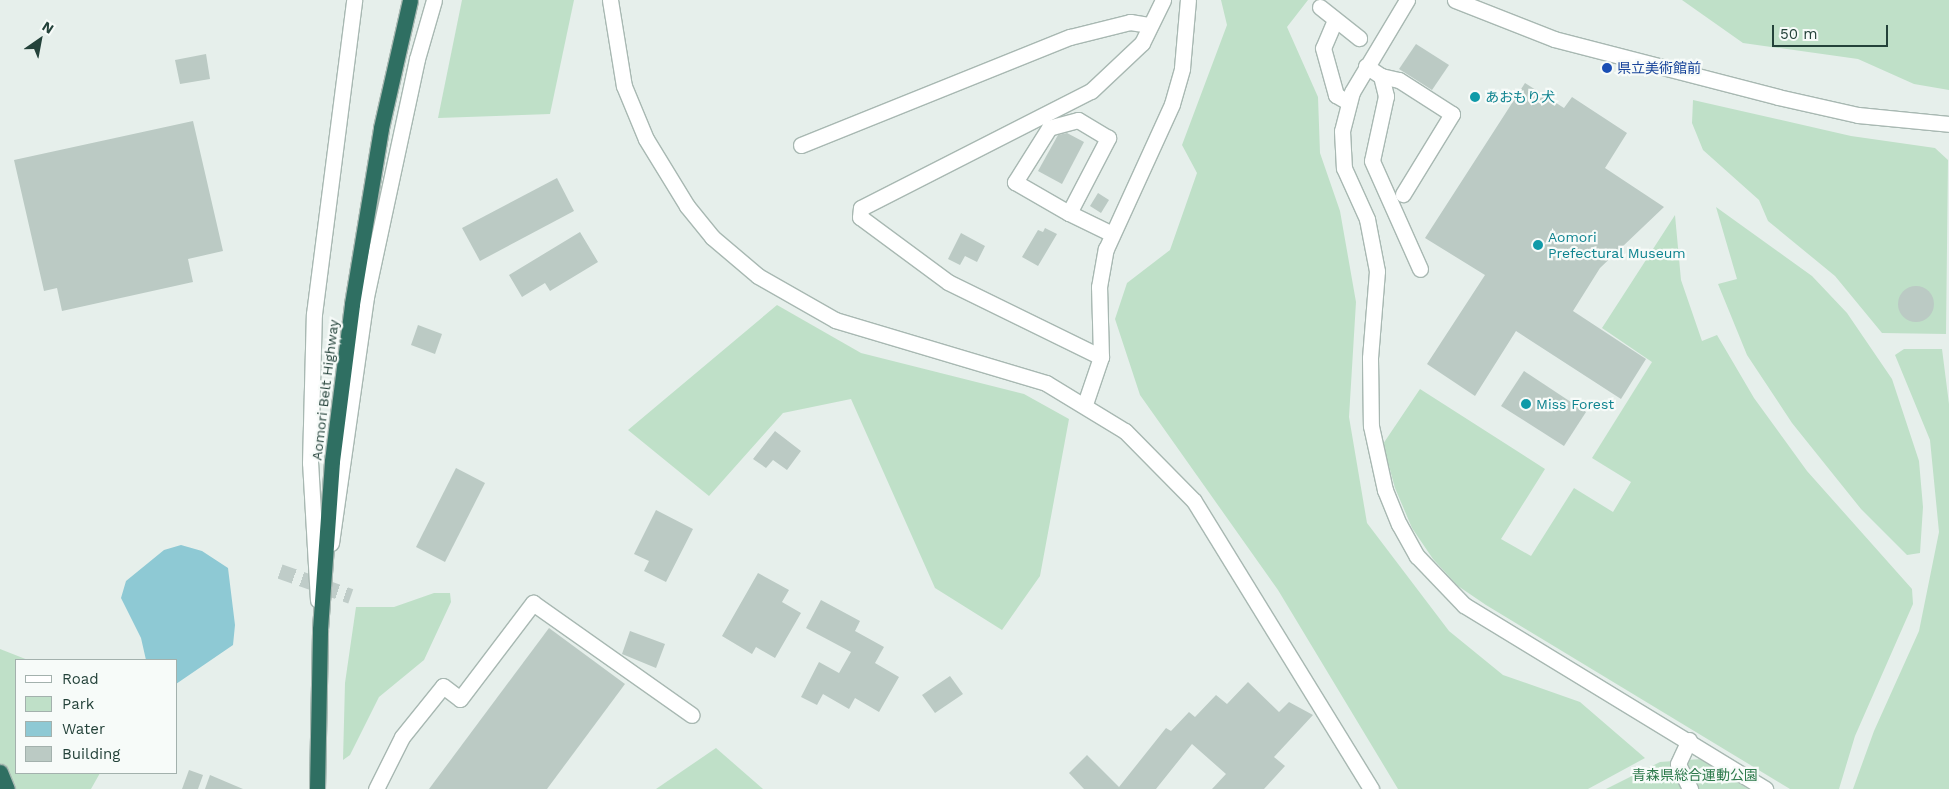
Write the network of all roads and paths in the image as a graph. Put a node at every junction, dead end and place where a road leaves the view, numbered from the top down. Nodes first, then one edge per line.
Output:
1 (354, 0) edge
2 (410, 0) edge
3 (434, 0) edge
4 (610, 0) edge
5 (1162, 0) edge
6 (1188, 0) edge
7 (1407, 0) edge
8 (1454, 0) edge
9 (1320, 7) dead end
10 (1335, 20) junction
11 (1150, 25) junction
12 (1359, 38) dead end
13 (1366, 66) junction
14 (1381, 76) junction
15 (1348, 102) junction
16 (1949, 124) edge
17 (801, 144) dead end
18 (1403, 194) dead end
19 (1069, 213) junction
20 (1112, 234) junction
21 (1420, 269) dead end
22 (1101, 357) junction
23 (1085, 404) junction
24 (322, 585) junction
25 (320, 629) junction
26 (692, 715) dead end
27 (1689, 740) junction
28 (0, 772) edge
29 (7, 789) edge
30 (317, 789) edge
31 (376, 789) edge
32 (1371, 789) edge
33 (1690, 789) edge
34 (1765, 789) edge

1 - 25 street
2 - 24 highway, Aomori Belt Highway
3 - 24 street
4 - 23 street
5 - 11 street
6 - 20 street
7 - 13 street
8 - 16 street
9 - 10 street
10 - 12 street
10 - 15 street
11 - 17 street
11 - 22 street
13 - 14 street
13 - 15 street
14 - 18 street
14 - 21 street
15 - 27 street
19 - 19 street
19 - 20 street
20 - 22 street
22 - 23 street
23 - 32 street
24 - 25 highway, Aomori Belt Highway
25 - 30 highway, Aomori Belt Highway
26 - 31 street
27 - 33 street
27 - 34 street
28 - 29 highway

